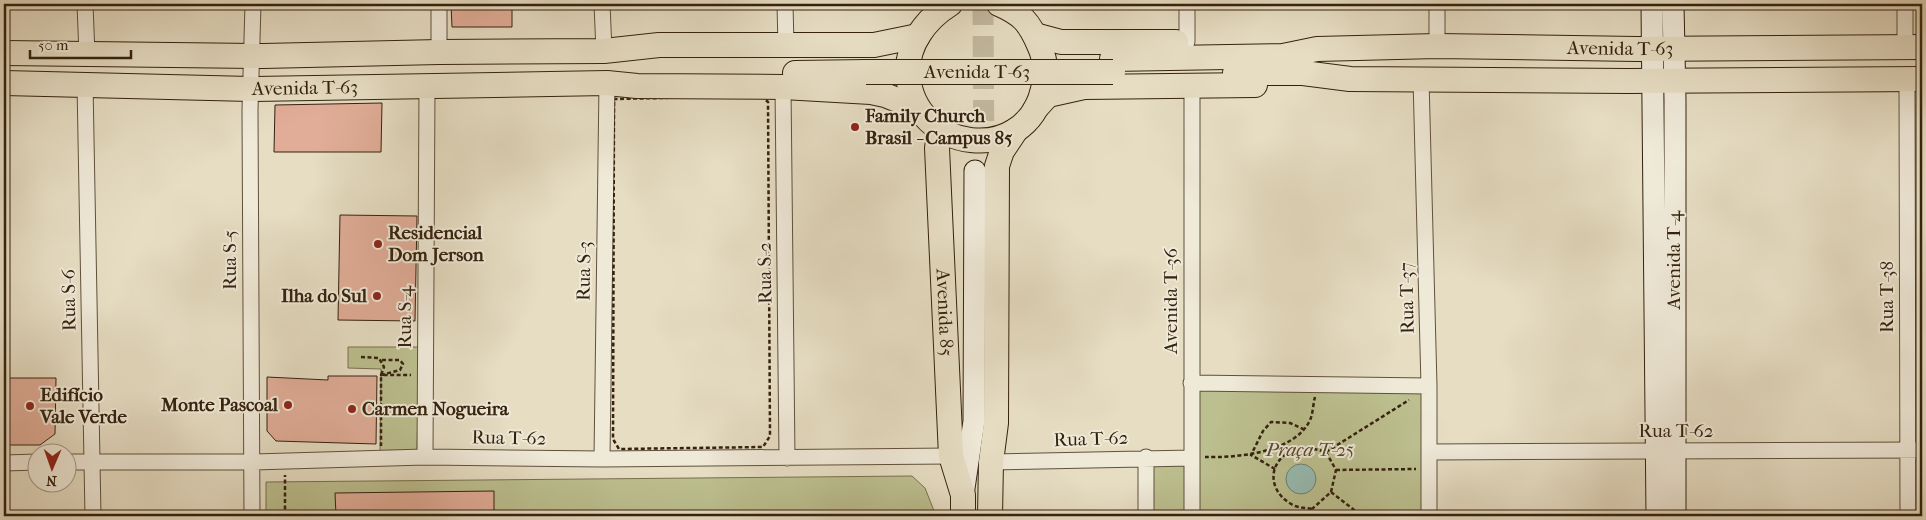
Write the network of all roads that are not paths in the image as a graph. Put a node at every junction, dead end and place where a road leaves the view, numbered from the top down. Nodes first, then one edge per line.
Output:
1 (86, 4) edge
2 (253, 4) edge
3 (439, 4) edge
4 (602, 4) edge
5 (785, 4) edge
6 (1187, 4) edge
7 (1437, 4) edge
8 (1652, 4) edge
9 (1673, 4) edge
10 (1905, 4) edge
11 (1010, 6) edge
12 (940, 7) edge
13 (1035, 35) junction
14 (918, 36) junction
15 (1187, 42) junction
16 (786, 46) junction
17 (1437, 46) junction
18 (1913, 47) edge
19 (1663, 48) junction
20 (1317, 49) junction
21 (604, 51) junction
22 (439, 52) junction
23 (4, 53) edge
24 (87, 55) junction
25 (252, 56) junction
26 (867, 66) junction
27 (1112, 66) junction
28 (1350, 79) junction
29 (1421, 79) junction
30 (1914, 79) edge
31 (1663, 81) junction
32 (4, 83) edge
33 (607, 83) junction
34 (85, 84) junction
35 (1192, 85) junction
36 (427, 87) junction
37 (783, 87) junction
38 (251, 89) junction
39 (917, 108) junction
40 (1036, 108) junction
41 (1016, 130) junction
42 (940, 131) junction
43 (1191, 383) junction
44 (1429, 386) junction
45 (1907, 450) junction
46 (1922, 450) edge
47 (1665, 451) junction
48 (1429, 452) junction
49 (951, 456) junction
50 (1146, 457) junction
51 (1194, 457) junction
52 (425, 458) junction
53 (787, 458) junction
54 (602, 459) junction
55 (4, 462) edge
56 (28, 462) edge
57 (78, 462) edge
58 (93, 462) junction
59 (252, 462) junction
60 (991, 462) junction
61 (963, 506) edge
62 (93, 516) edge
63 (252, 516) edge
64 (990, 516) edge
65 (1146, 516) edge
66 (1192, 516) edge
67 (1429, 516) edge
68 (1657, 516) edge
69 (1675, 516) edge
70 (1908, 516) edge

1 - 24 street
2 - 25 street, Rua S-5
3 - 22 street
4 - 21 street
5 - 16 street
6 - 15 street
7 - 17 street
8 - 19 main road, Avenida T-4
9 - 19 main road, Avenida T-4
10 - 18 street
11 - 13 main road
12 - 14 main road
13 - 15 main road, Avenida T-63
13 - 40 main road
14 - 16 main road, Avenida T-63
14 - 39 main road
15 - 20 main road, Avenida T-63
16 - 21 main road, Avenida T-63
17 - 19 main road, Avenida T-63
17 - 20 main road, Avenida T-63
18 - 19 main road, Avenida T-63
19 - 31 main road, Avenida T-4
20 - 27 main road, Avenida T-63
21 - 22 main road, Avenida T-63
21 - 26 main road, Avenida T-63
22 - 25 main road, Avenida T-63
23 - 24 main road, Avenida T-63
24 - 25 main road, Avenida T-63
25 - 38 street, Rua S-5
26 - 27 main road, Avenida T-63, bridge
26 - 33 main road, Avenida T-63
27 - 28 main road, Avenida T-63
28 - 29 main road, Avenida T-63
28 - 35 main road, Avenida T-63
29 - 31 main road, Avenida T-63
29 - 44 street, Rua T-37
30 - 31 main road, Avenida T-63
30 - 45 street, Rua T-38
31 - 47 main road, Avenida T-4
32 - 34 main road, Avenida T-63
33 - 36 main road, Avenida T-63
33 - 37 main road, Avenida T-63
33 - 54 street, Rua S-3
34 - 38 main road, Avenida T-63
34 - 58 street, Rua S-6
35 - 40 main road, Avenida T-63
35 - 43 street, Avenida T-36
36 - 38 main road, Avenida T-63
36 - 52 street, Rua S-4
37 - 39 main road, Avenida T-63
37 - 53 street, Rua S-2
38 - 59 street, Rua S-5
39 - 42 main road
40 - 41 main road, Avenida T-63
41 - 42 main road
41 - 60 main road, Avenida 85
42 - 49 main road, Avenida 85
43 - 44 street
43 - 51 street, Avenida T-36
44 - 48 street, Rua T-37
45 - 46 street, Rua T-62
45 - 47 street, Rua T-62
45 - 70 street, Rua T-38
47 - 48 street, Rua T-62
47 - 68 main road, Avenida T-4
47 - 69 main road, Avenida T-4
48 - 67 street, Rua T-37
49 - 53 street, Rua T-62
49 - 61 main road, Avenida 85
50 - 51 street, Rua T-62
50 - 60 street, Rua T-62
50 - 65 street
51 - 66 street, Avenida T-36
52 - 54 street, Rua T-62
52 - 59 street, Rua T-62
53 - 54 street, Rua T-62
55 - 56 street
57 - 58 street, Rua T-62
58 - 59 street, Rua T-62
58 - 62 street, Rua S-6
59 - 63 street, Rua S-5
60 - 61 main road, Avenida 85
60 - 64 main road, Avenida 85

